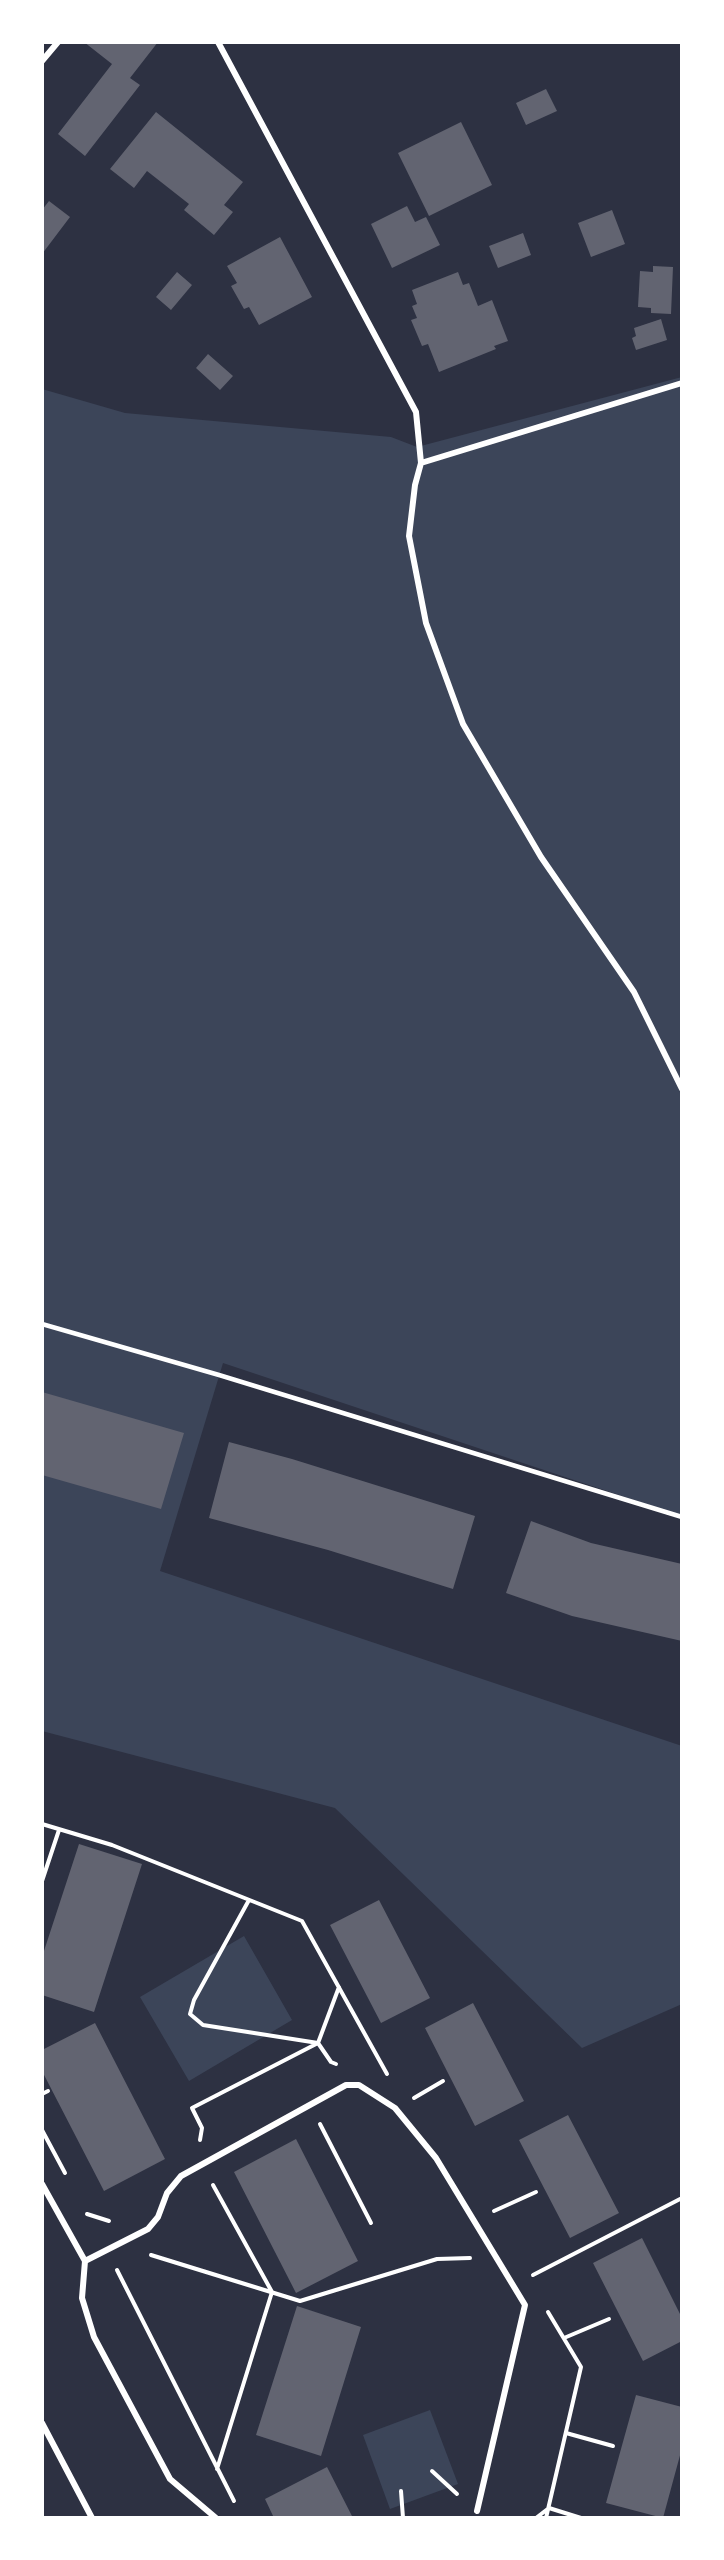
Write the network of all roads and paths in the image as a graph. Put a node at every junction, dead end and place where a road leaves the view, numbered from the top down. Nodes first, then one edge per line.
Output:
1 (58, 42) edge
2 (218, 42) edge
3 (42, 61) edge
4 (682, 383) edge
5 (421, 463) junction
6 (682, 1089) edge
7 (42, 1323) edge
8 (682, 1517) edge
9 (59, 1830) dead end
10 (42, 1881) edge
11 (249, 1900) dead end
12 (339, 1987) dead end
13 (318, 2043) junction
14 (341, 2066) dead end
15 (381, 2074) dead end
16 (388, 2077) dead end
17 (443, 2081) dead end
18 (48, 2091) dead end
19 (42, 2094) edge
20 (413, 2098) dead end
21 (310, 2105) junction
22 (202, 2164) junction
23 (42, 2184) edge
24 (536, 2192) dead end
25 (682, 2198) edge
26 (490, 2213) dead end
27 (371, 2223) dead end
28 (107, 2250) junction
29 (142, 2252) dead end
30 (475, 2258) dead end
31 (85, 2261) junction
32 (528, 2278) dead end
33 (272, 2292) junction
34 (609, 2319) dead end
35 (564, 2338) dead end
36 (42, 2423) edge
37 (566, 2433) dead end
38 (613, 2446) dead end
39 (217, 2469) junction
40 (401, 2491) dead end
41 (237, 2508) dead end
42 (477, 2511) dead end
43 (92, 2518) edge
44 (216, 2518) edge
45 (403, 2518) edge
46 (536, 2518) edge
47 (580, 2518) edge

1 - 3 street
2 - 5 street
4 - 5 street
5 - 6 street
7 - 8 lane
9 - 10 path
11 - 13 path
12 - 13 path
13 - 14 path
13 - 22 path
15 - 16 path
17 - 20 path
18 - 19 path
21 - 22 street
21 - 27 path
21 - 42 street
22 - 28 street
22 - 33 path
23 - 31 street
24 - 26 path
25 - 32 path
28 - 31 street
28 - 39 path
29 - 33 path
30 - 33 path
31 - 44 street
33 - 39 path
34 - 35 path
36 - 43 street
37 - 38 path
39 - 41 path
40 - 45 path
46 - 47 path

